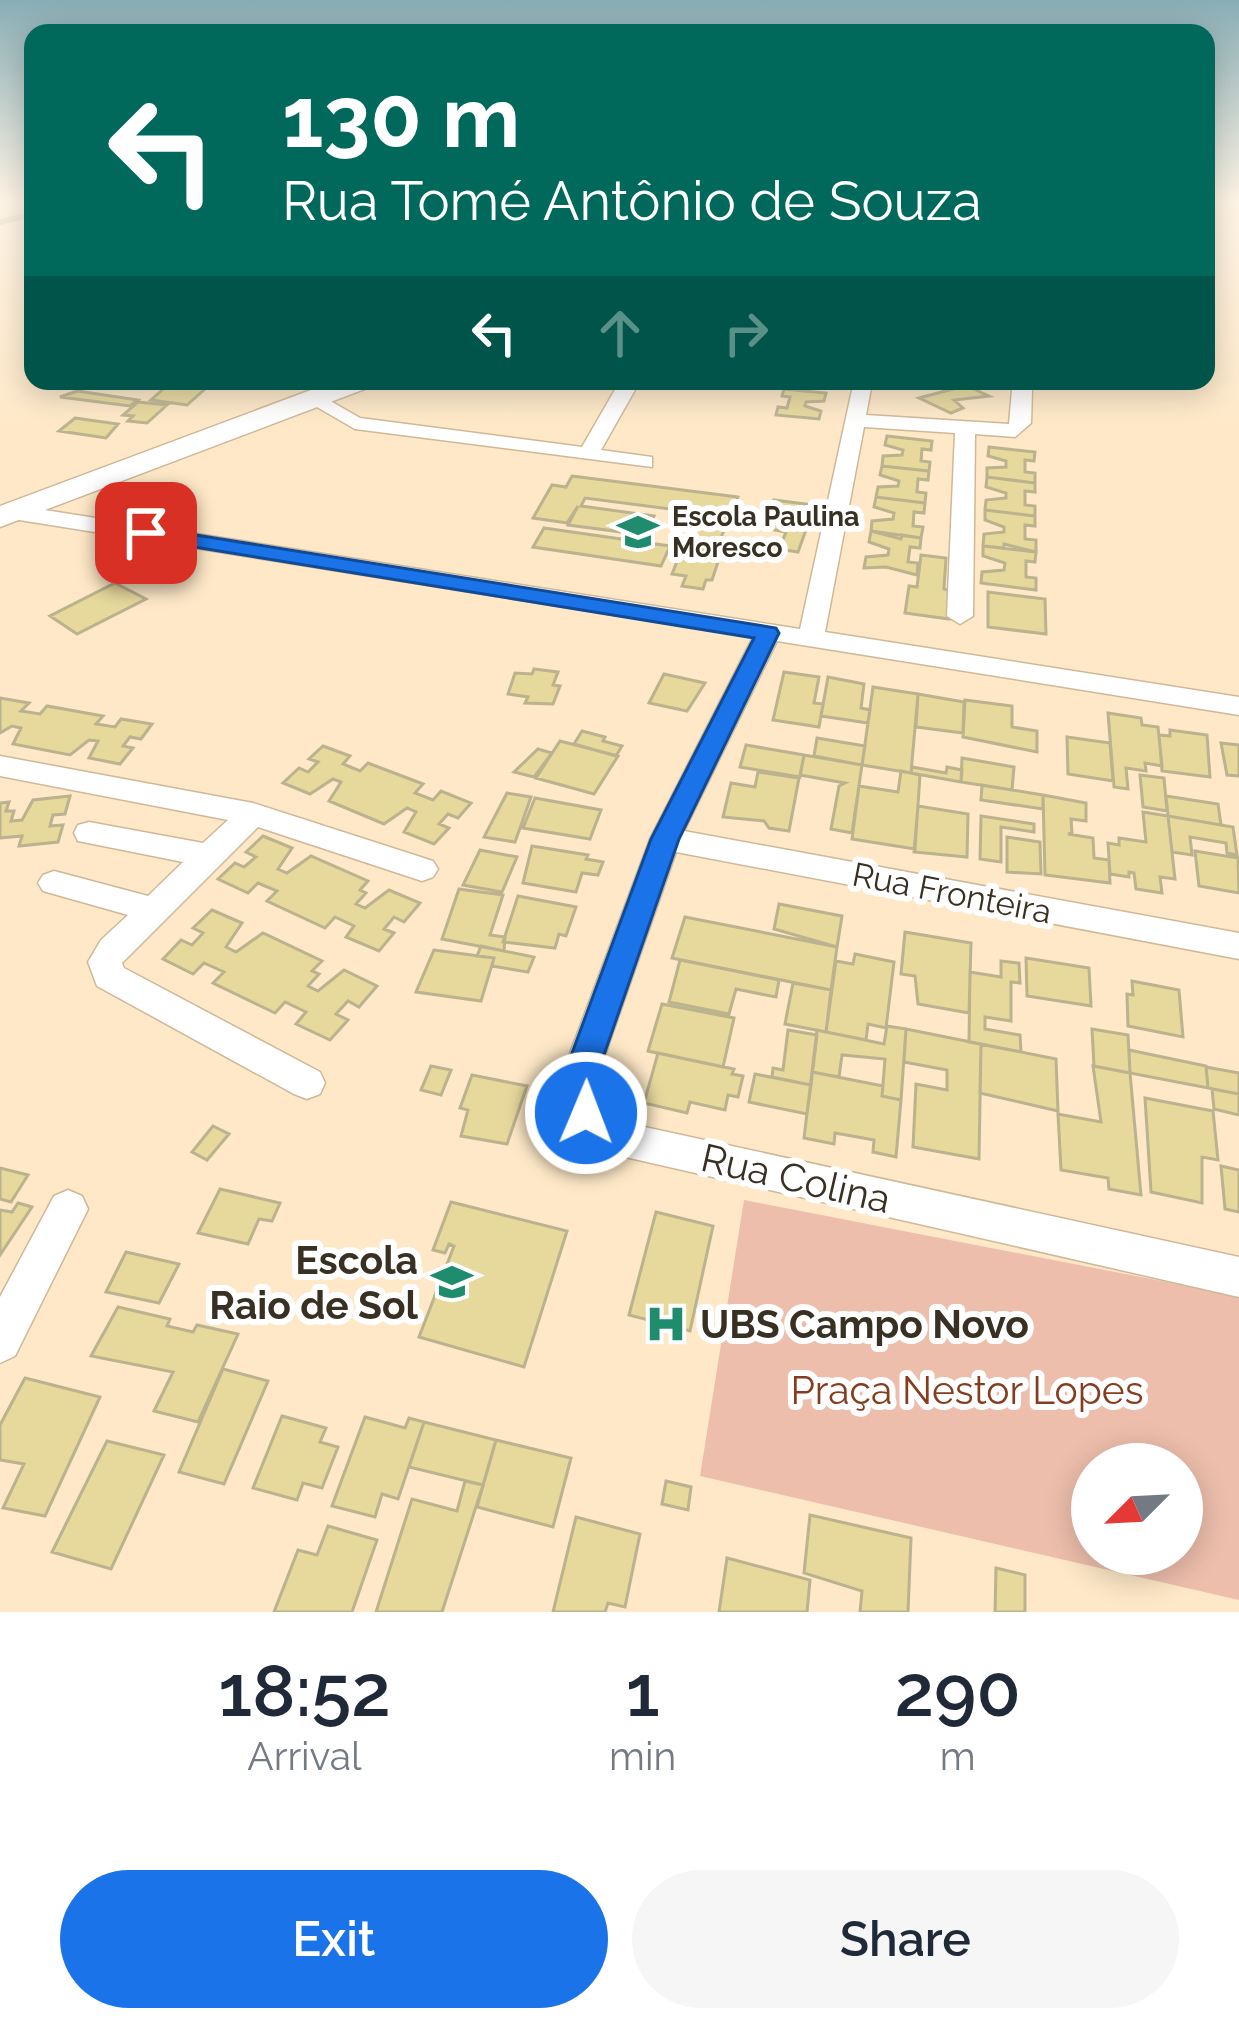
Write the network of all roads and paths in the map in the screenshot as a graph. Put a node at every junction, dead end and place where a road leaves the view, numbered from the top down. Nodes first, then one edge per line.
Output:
1 (327, 390) edge
2 (339, 390) edge
3 (625, 390) edge
4 (860, 390) edge
5 (1022, 390) dead end
6 (854, 420) junction
7 (965, 430) junction
8 (588, 455) junction
9 (644, 462) dead end
10 (6, 514) edge
11 (960, 616) dead end
12 (768, 633) junction
13 (811, 640) junction
14 (1239, 706) edge
15 (0, 766) edge
16 (253, 814) junction
17 (89, 833) dead end
18 (665, 839) junction
19 (209, 856) junction
20 (422, 869) dead end
21 (54, 884) dead end
22 (154, 910) junction
23 (1239, 946) edge
24 (307, 1083) dead end
25 (68, 1209) dead end
26 (1239, 1276) edge
27 (0, 1341) edge

1 - 10 main road
2 - 8 street
3 - 8 street
4 - 6 street
5 - 7 street
6 - 7 street
6 - 13 street
7 - 11 street
8 - 9 street
10 - 12 street
12 - 13 street
12 - 18 street, Rua Colina
13 - 14 street
15 - 16 street
16 - 19 street
16 - 20 street
17 - 19 street
18 - 23 street, Rua Fronteira
18 - 26 street, Rua Colina
19 - 22 street
21 - 22 street
22 - 24 street
25 - 27 street

